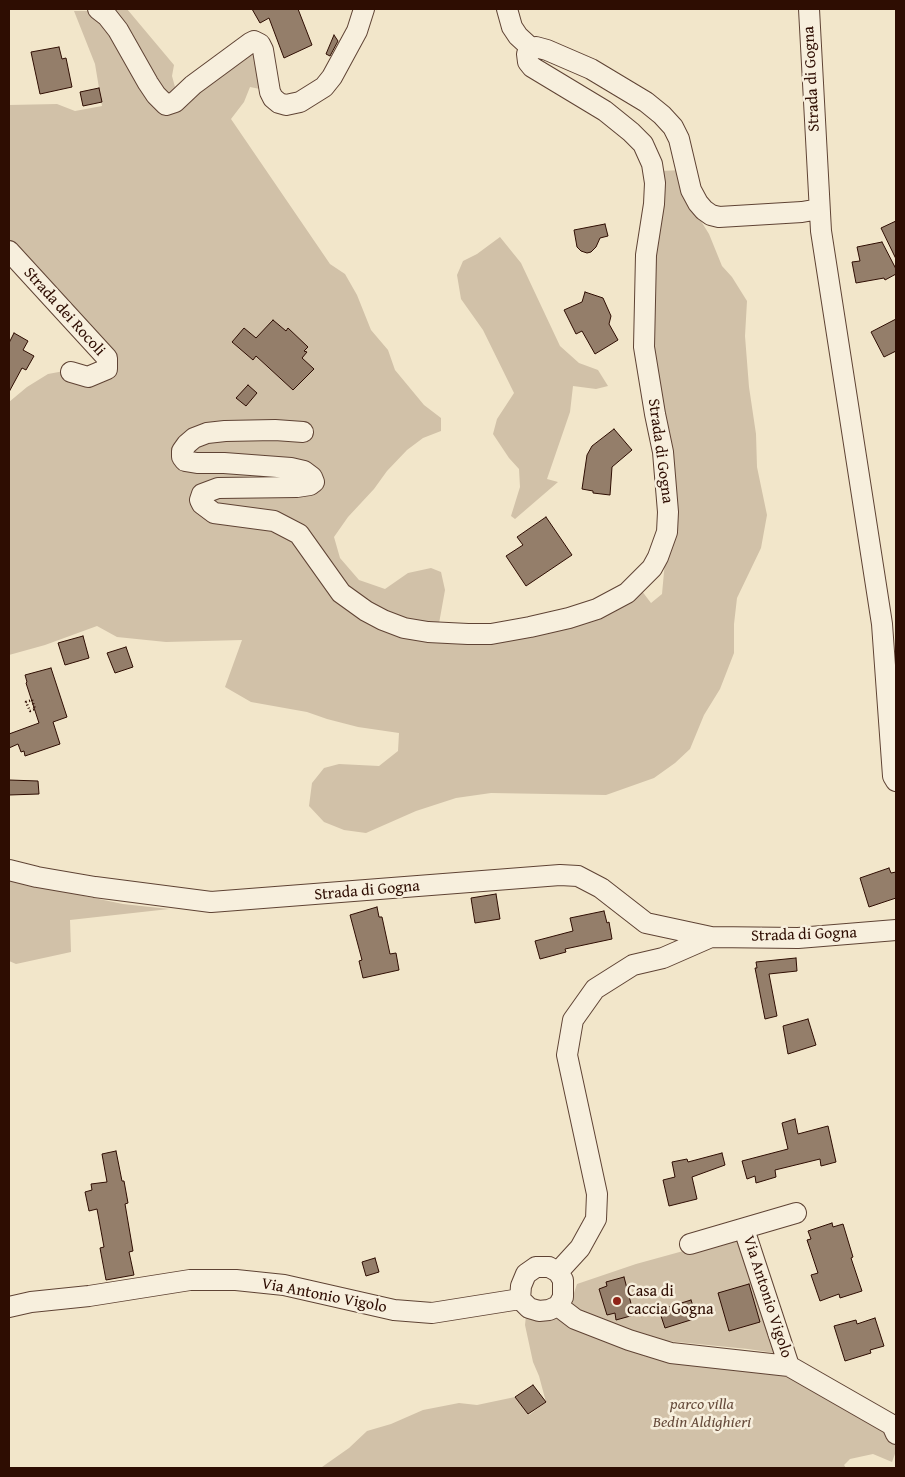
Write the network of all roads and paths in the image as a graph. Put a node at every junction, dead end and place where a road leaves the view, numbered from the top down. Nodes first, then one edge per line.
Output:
1 (98, 9) edge
2 (364, 9) edge
3 (507, 9) edge
4 (809, 9) edge
5 (531, 48) junction
6 (820, 209) junction
7 (9, 251) edge
8 (635, 328) dead end
9 (644, 347) junction
10 (72, 372) dead end
11 (303, 432) dead end
12 (889, 621) edge
13 (891, 676) edge
14 (896, 781) edge
15 (9, 870) edge
16 (896, 930) edge
17 (711, 938) junction
18 (796, 1213) dead end
19 (744, 1229) junction
20 (690, 1244) dead end
21 (558, 1272) junction
22 (520, 1299) junction
23 (558, 1306) junction
24 (9, 1307) edge
25 (789, 1366) junction
26 (895, 1427) edge

1 - 2 street
3 - 5 street
4 - 6 street, Strada di Gogna
5 - 6 street
5 - 9 street, Strada di Gogna
6 - 12 street, Strada di Gogna
7 - 10 street, Strada dei Rocoli
8 - 9 street, Strada di Gogna
9 - 11 street, Strada di Gogna
12 - 13 street, Strada di Gogna
13 - 14 street, Strada di Gogna
15 - 17 street, Strada di Gogna
16 - 17 street, Strada di Gogna
17 - 21 street, Strada di Gogna
18 - 19 street, Via Antonio Vigolo
19 - 20 street, Via Antonio Vigolo
19 - 25 street, Via Antonio Vigolo
21 - 22 street
21 - 23 street
22 - 23 street
22 - 24 street, Via Antonio Vigolo
23 - 25 street, Via Antonio Vigolo
25 - 26 street, Via Antonio Vigolo

